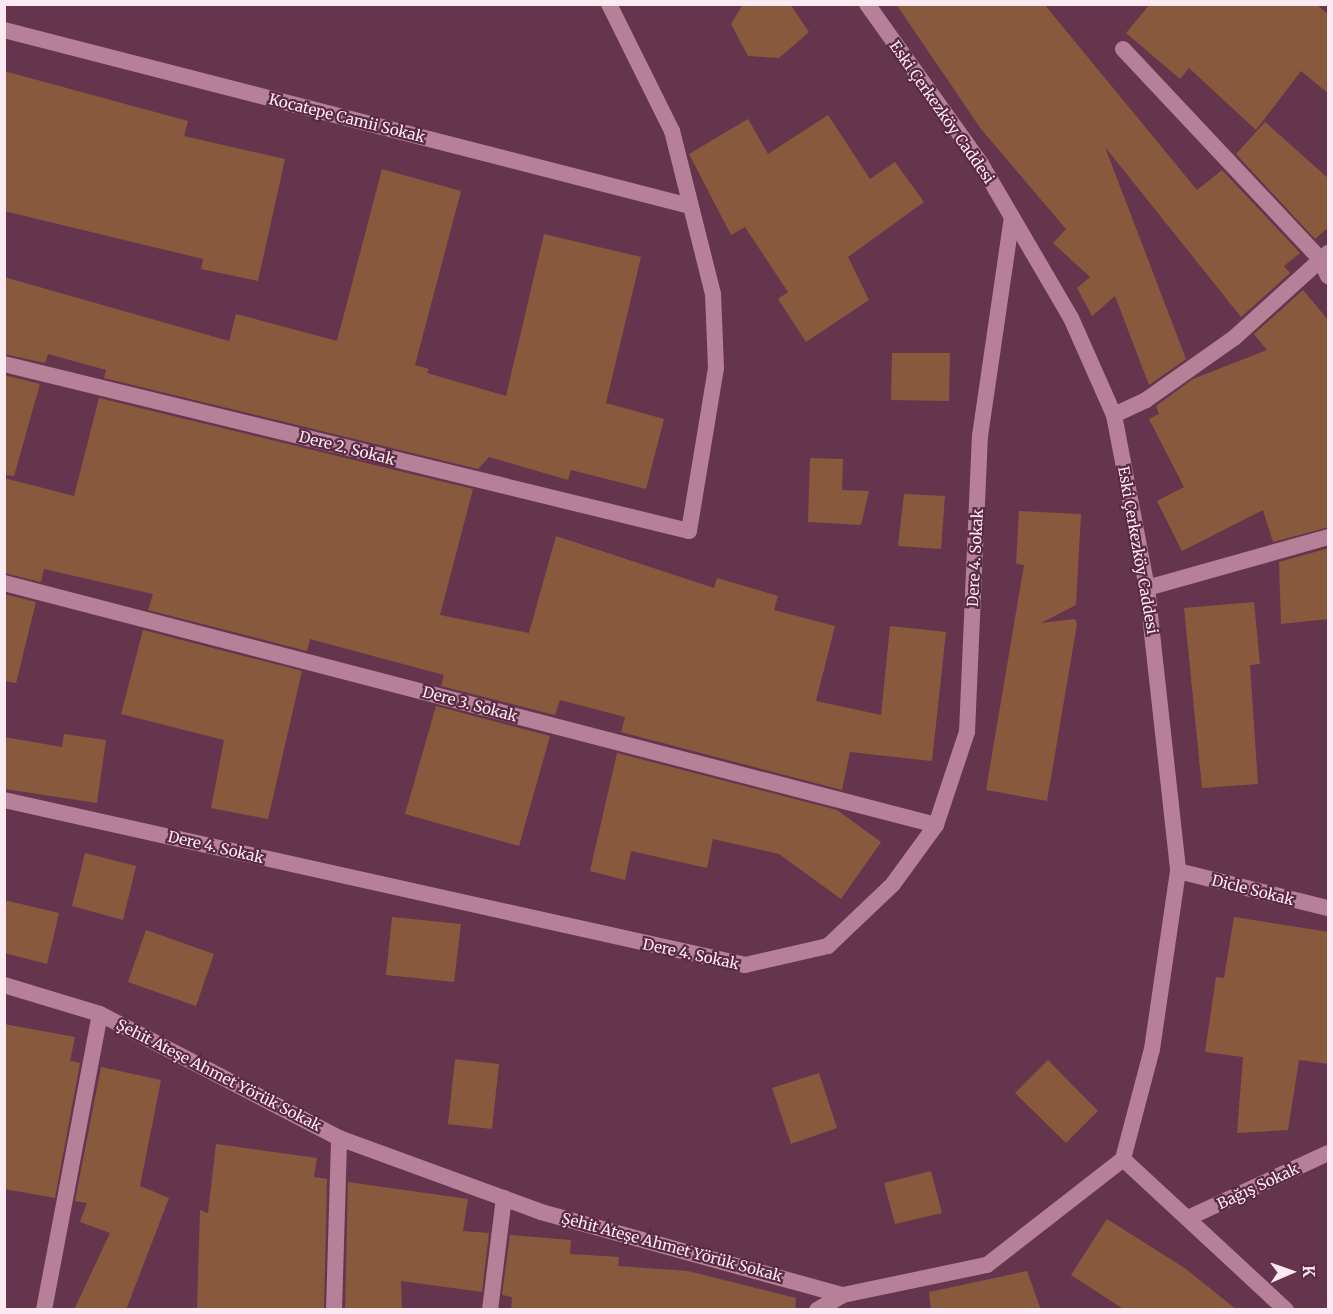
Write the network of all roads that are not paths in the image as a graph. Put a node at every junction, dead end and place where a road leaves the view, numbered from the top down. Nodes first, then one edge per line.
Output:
1 (609, 4) edge
2 (867, 4) edge
3 (4, 30) edge
4 (1123, 49) dead end
5 (690, 206) junction
6 (1012, 217) junction
7 (1324, 256) edge
8 (1329, 276) edge
9 (4, 364) edge
10 (1113, 415) junction
11 (1329, 537) edge
12 (4, 583) edge
13 (1147, 588) junction
14 (4, 800) edge
15 (936, 825) junction
16 (1178, 871) junction
17 (1329, 908) edge
18 (4, 985) edge
19 (100, 1014) junction
20 (339, 1138) junction
21 (1329, 1153) edge
22 (1123, 1159) junction
23 (504, 1198) junction
24 (1188, 1218) junction
25 (843, 1295) junction
26 (44, 1310) edge
27 (334, 1310) edge
28 (490, 1310) edge
29 (817, 1310) edge
30 (1286, 1310) edge

1 - 5 street
2 - 6 street, Eski Çerkezköy Caddesi
3 - 5 street, Kocatepe Camii Sokak
4 - 7 street
5 - 9 street, Dere 2. Sokak
6 - 10 street, Eski Çerkezköy Caddesi
6 - 15 street, Dere 4. Sokak
7 - 8 street
7 - 10 street
10 - 13 street, Eski Çerkezköy Caddesi
11 - 13 street
12 - 15 street, Dere 3. Sokak
13 - 16 street, Eski Çerkezköy Caddesi
14 - 15 street, Dere 4. Sokak
16 - 17 street, Dicle Sokak
16 - 22 street, Eski Çerkezköy Caddesi
18 - 19 street, Şehit Ateşe Ahmet Yörük Sokak
19 - 20 street, Şehit Ateşe Ahmet Yörük Sokak
19 - 26 street
20 - 23 street, Şehit Ateşe Ahmet Yörük Sokak
20 - 27 street
21 - 24 street, Bağış Sokak
22 - 24 street
22 - 25 street, Şehit Ateşe Ahmet Yörük Sokak
23 - 25 street, Şehit Ateşe Ahmet Yörük Sokak
23 - 28 street
24 - 30 street
25 - 29 street

